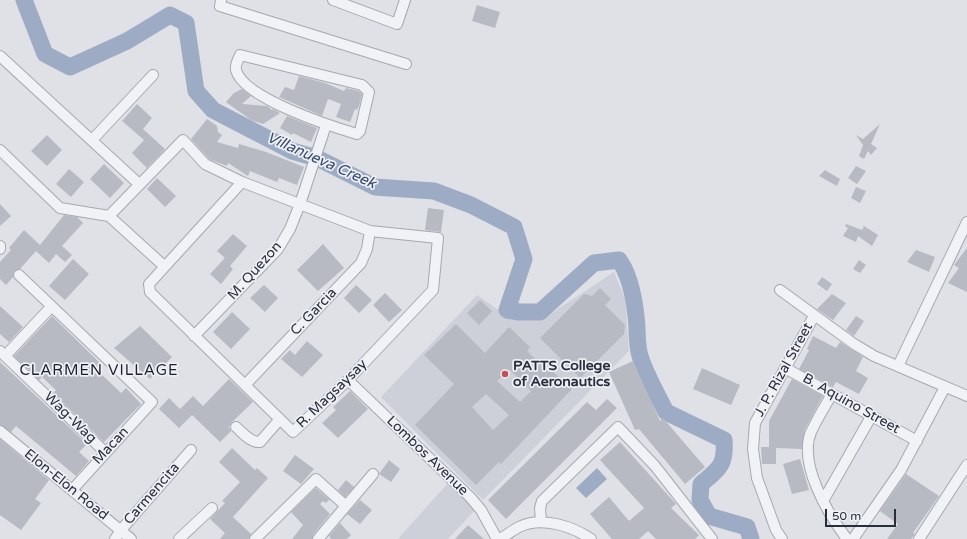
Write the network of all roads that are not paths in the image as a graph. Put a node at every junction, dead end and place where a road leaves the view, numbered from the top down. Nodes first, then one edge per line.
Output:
1 (221, 0) edge
2 (333, 0) edge
3 (405, 0) edge
4 (0, 56) edge
5 (406, 64) dead end
6 (153, 75) dead end
7 (326, 125) junction
8 (92, 140) junction
9 (0, 150) edge
10 (242, 182) junction
11 (139, 184) junction
12 (300, 204) junction
13 (109, 216) junction
14 (967, 222) edge
15 (370, 231) junction
16 (164, 266) junction
17 (19, 275) dead end
18 (780, 290) dead end
19 (51, 307) junction
20 (814, 316) junction
21 (194, 336) junction
22 (2, 354) edge
23 (898, 366) junction
24 (785, 368) junction
25 (348, 380) junction
26 (244, 385) junction
27 (945, 386) junction
28 (832, 394) junction
29 (967, 396) edge
30 (872, 416) junction
31 (280, 419) junction
32 (236, 427) dead end
33 (0, 430) edge
34 (917, 441) junction
35 (191, 450) dead end
36 (105, 452) junction
37 (967, 465) edge
38 (373, 474) dead end
39 (72, 490) junction
40 (823, 501) junction
41 (346, 506) junction
42 (212, 508) dead end
43 (541, 522) junction
44 (121, 530) junction
45 (115, 539) edge
46 (131, 539) edge
47 (179, 539) edge
48 (255, 539) edge
49 (318, 539) edge
50 (497, 539) edge
51 (500, 539) edge
52 (591, 539) edge
53 (712, 539) edge
54 (782, 539) edge
55 (847, 539) edge
56 (853, 539) edge
57 (919, 539) edge

1 - 5 street
2 - 3 street
4 - 8 street
6 - 8 street
7 - 7 street
7 - 12 street, M. Quezon
8 - 11 street
9 - 13 street
10 - 11 street, R. Magsaysay
10 - 12 street, R. Magsaysay
10 - 16 street, R. Magsaysay
11 - 13 street
12 - 15 street, R. Magsaysay
12 - 21 street, M. Quezon
13 - 16 street
14 - 23 street
15 - 25 street, R. Magsaysay
15 - 26 street, C. Garcia
16 - 21 street, R. Magsaysay
17 - 19 street
18 - 20 street
19 - 22 street
19 - 36 street, Macan
20 - 23 street
20 - 24 street, J. P. Rizal Street
21 - 26 street, R. Magsaysay
22 - 36 street, Wag-Wag
23 - 27 street
24 - 28 street, B. Aquino Street
24 - 54 street, J. P. Rizal Street
25 - 31 street, R. Magsaysay
25 - 50 street, Lombos Avenue
26 - 31 street, R. Magsaysay
27 - 29 street
27 - 34 street
28 - 30 street, B. Aquino Street
28 - 40 street
30 - 34 street, B. Aquino Street
30 - 40 street
31 - 32 street
33 - 39 street, Elon-Elon Road
34 - 56 street
35 - 44 street, Carmencita
36 - 39 street, Macan
37 - 57 street
38 - 41 street
39 - 44 street, Elon-Elon Road
40 - 55 street
41 - 48 street
41 - 49 street
42 - 47 street
43 - 51 street
43 - 52 street
43 - 53 street
44 - 45 street, Carmencita
44 - 46 street, Elon-Elon Road

